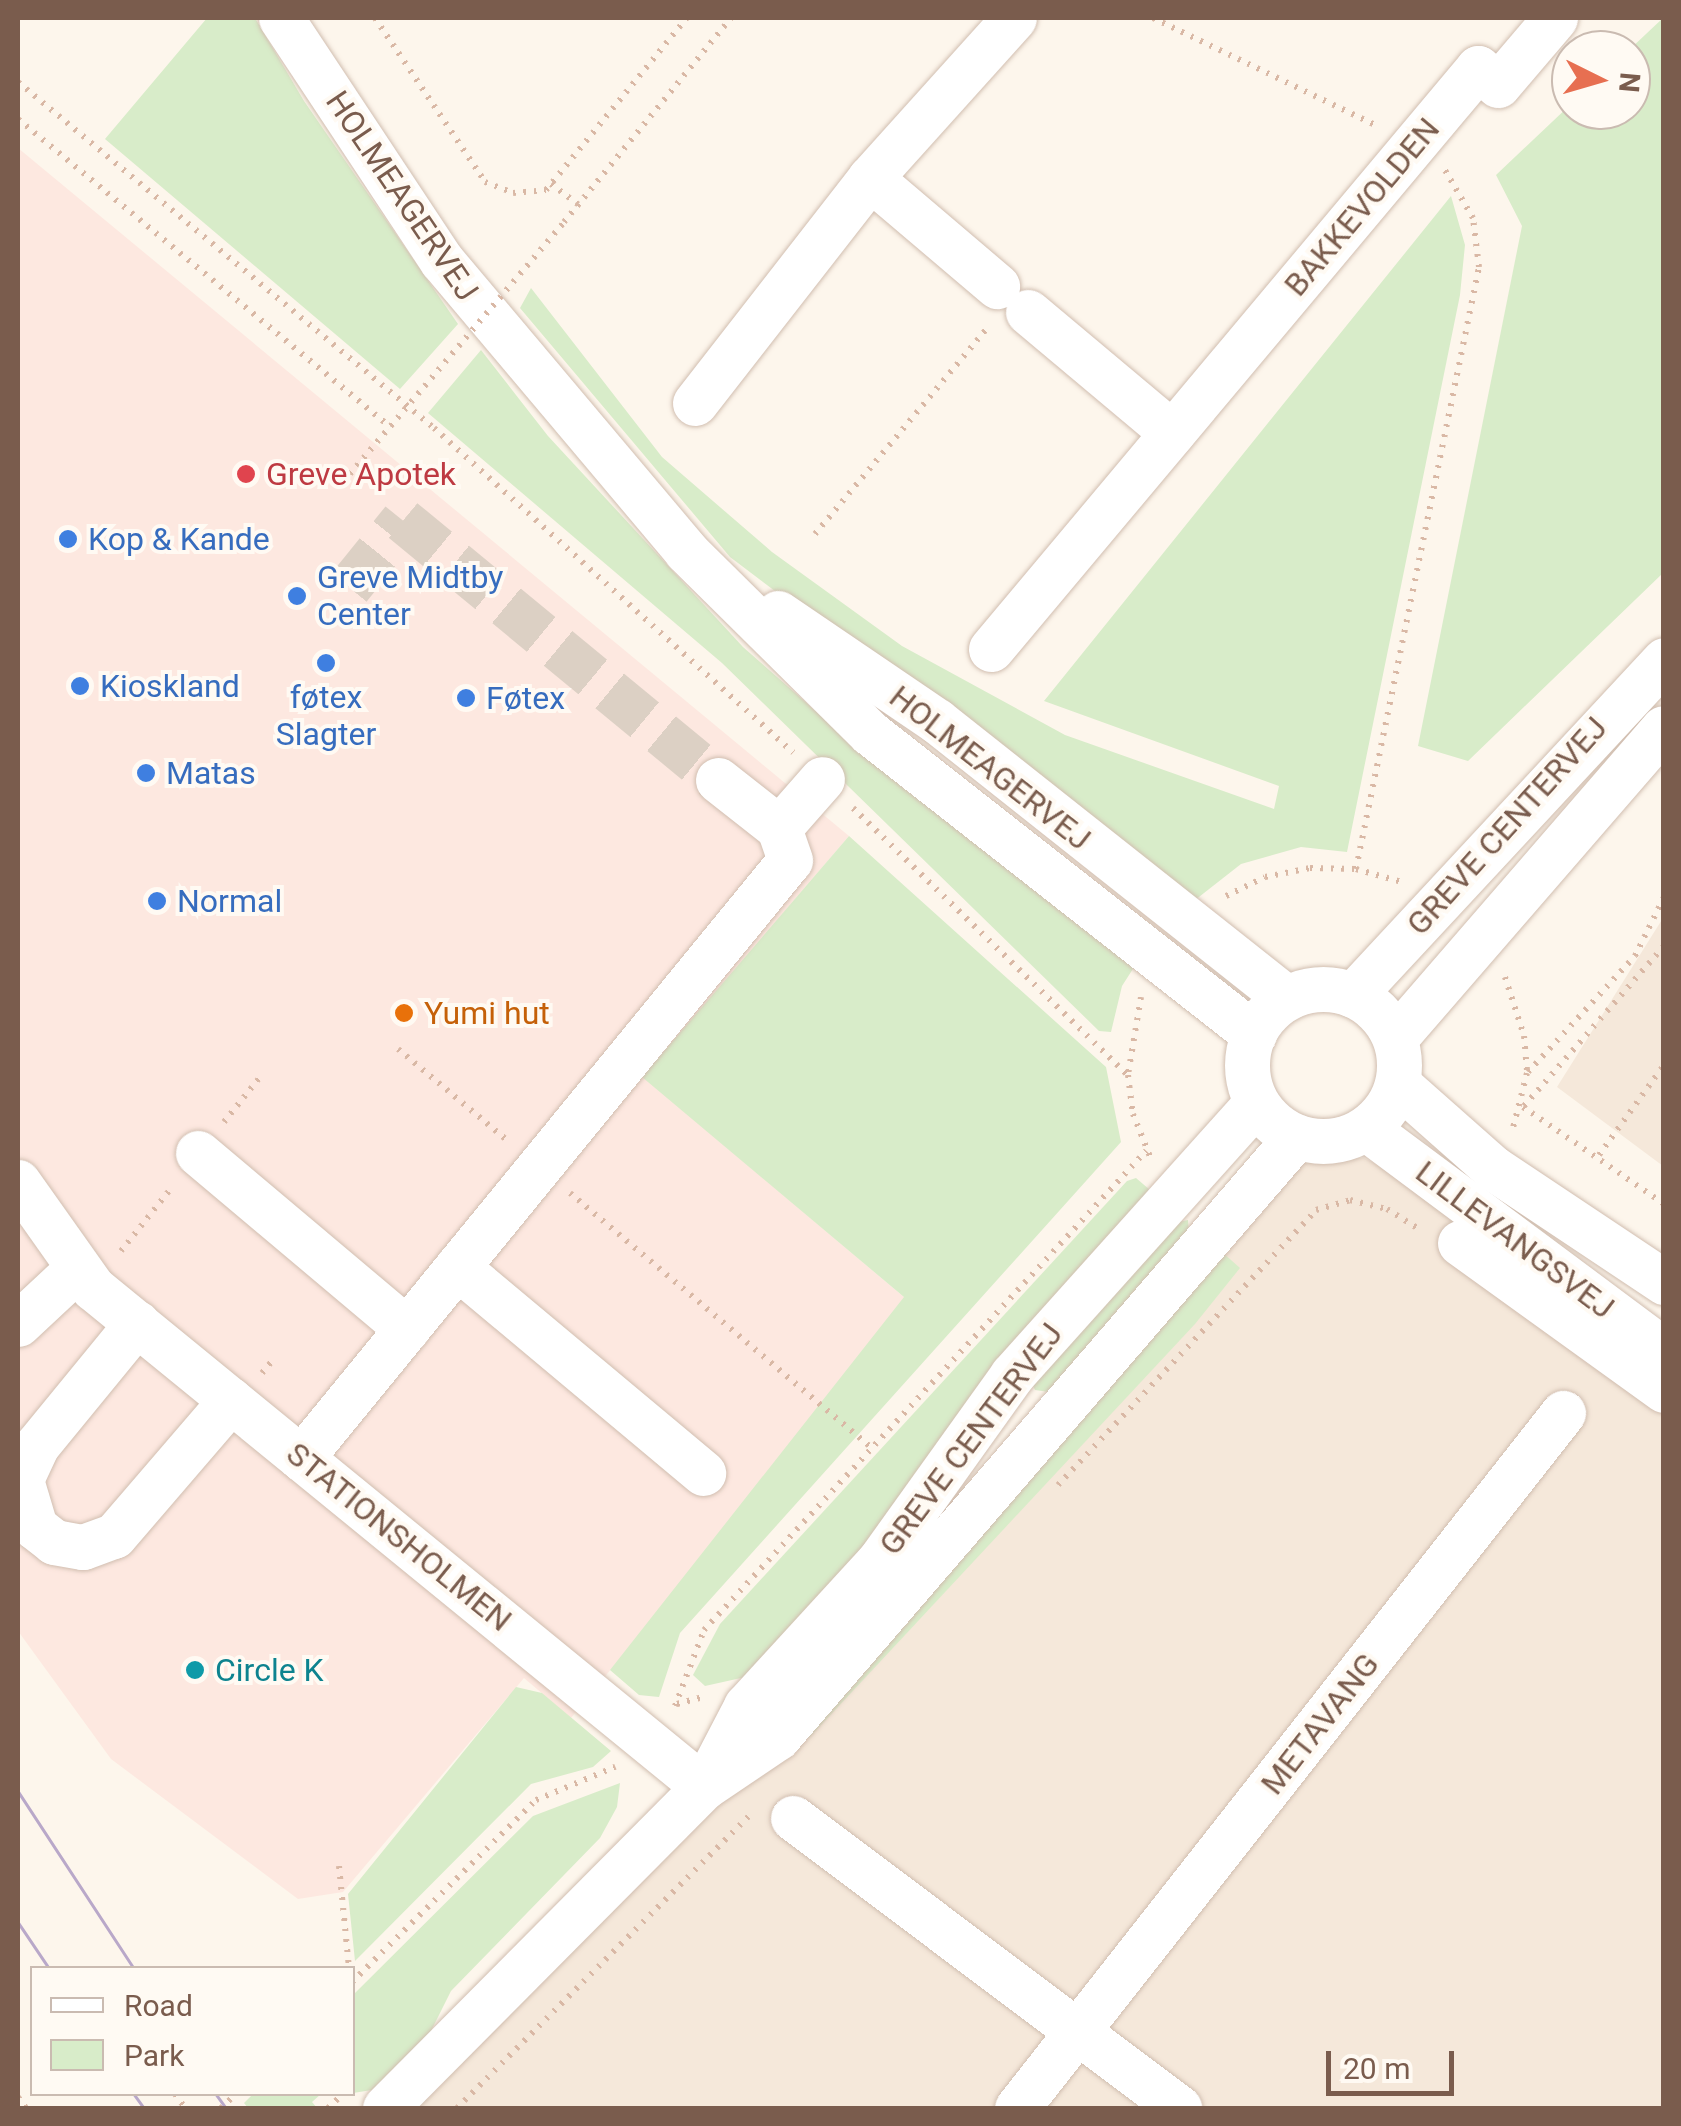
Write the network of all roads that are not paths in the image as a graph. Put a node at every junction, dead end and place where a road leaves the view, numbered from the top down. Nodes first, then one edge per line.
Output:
1 (281, 18) edge
2 (1014, 18) edge
3 (1554, 18) edge
4 (870, 178) junction
5 (695, 403) dead end
6 (1172, 433) junction
7 (686, 550) junction
8 (991, 649) dead end
9 (1664, 660) edge
10 (1664, 728) edge
11 (718, 780) tunnel mouth
12 (822, 780) road end
13 (779, 828) junction
14 (1353, 994) junction
15 (1287, 998) junction
16 (1254, 1034) junction
17 (1395, 1038) junction
18 (1398, 1084) junction
19 (1256, 1103) junction
20 (1367, 1128) junction
21 (1296, 1137) junction
22 (198, 1153) dead end
23 (18, 1182) edge
24 (1463, 1224) junction
25 (457, 1267) junction
26 (85, 1278) junction
27 (1664, 1282) edge
28 (18, 1324) edge
29 (137, 1324) junction
30 (408, 1328) junction
31 (1664, 1350) edge
32 (1664, 1390) edge
33 (231, 1400) junction
34 (1563, 1413) dead end
35 (302, 1458) junction
36 (703, 1474) dead end
37 (704, 1786) junction
38 (772, 1816) road end
39 (1076, 2034) junction
40 (385, 2108) edge
41 (1018, 2108) edge
42 (1179, 2108) edge

1 - 7 street, HOLMEAGERVEJ
2 - 4 street
3 - 6 street, BAKKEVOLDEN
4 - 5 street
4 - 6 street
6 - 8 street, BAKKEVOLDEN
7 - 15 street, HOLMEAGERVEJ
7 - 16 street, HOLMEAGERVEJ
9 - 14 street, GREVE CENTERVEJ
10 - 17 street, GREVE CENTERVEJ
11 - 13 street
12 - 13 street
13 - 25 street
14 - 15 street
14 - 17 street
15 - 16 street
16 - 19 street
17 - 18 street
18 - 20 street
18 - 27 street, LILLEVANGSVEJ
19 - 21 street
19 - 37 street, GREVE CENTERVEJ
20 - 21 street
20 - 24 street, LILLEVANGSVEJ
21 - 37 street, GREVE CENTERVEJ
22 - 30 street
23 - 26 street, STATIONSHOLMEN
24 - 31 street, LILLEVANGSVEJ
24 - 32 street, LILLEVANGSVEJ
25 - 30 street
25 - 36 street
26 - 28 street
26 - 29 street, STATIONSHOLMEN
29 - 33 street, STATIONSHOLMEN
29 - 33 street
30 - 35 street
33 - 35 street, STATIONSHOLMEN
34 - 39 street, METAVANG
35 - 37 street, STATIONSHOLMEN
37 - 40 street, GREVE CENTERVEJ
38 - 39 street
39 - 41 street, METAVANG
39 - 42 street

